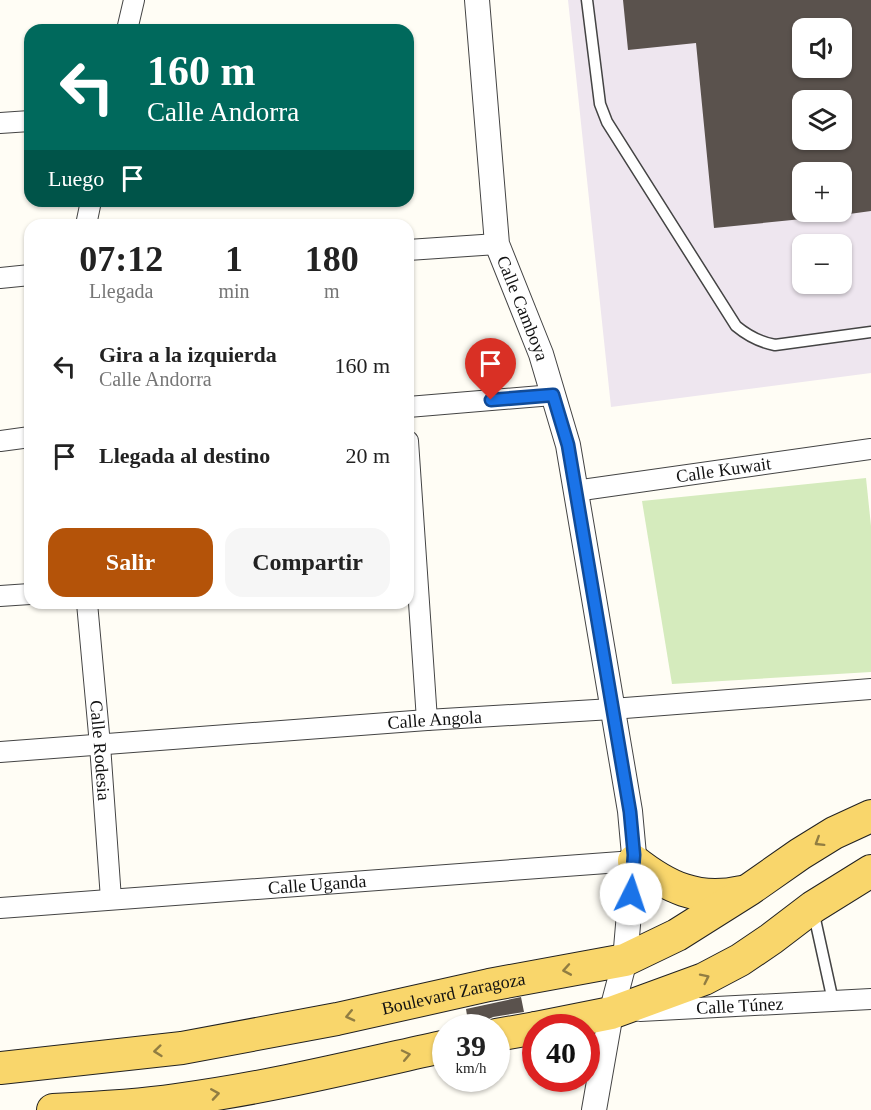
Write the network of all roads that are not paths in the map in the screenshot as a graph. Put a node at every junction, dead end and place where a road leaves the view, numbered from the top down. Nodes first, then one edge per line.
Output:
1 (134, 0) edge
2 (477, 0) edge
3 (587, 0) edge
4 (129, 24) edge
5 (24, 121) edge
6 (0, 123) edge
7 (497, 244) junction
8 (414, 250) edge
9 (24, 276) edge
10 (0, 278) edge
11 (871, 332) edge
12 (553, 395) junction
13 (414, 407) edge
14 (24, 438) edge
15 (0, 441) edge
16 (871, 449) edge
17 (575, 491) junction
18 (414, 582) edge
19 (24, 594) edge
20 (0, 596) edge
21 (88, 609) edge
22 (871, 688) edge
23 (612, 710) junction
24 (428, 720) junction
25 (100, 745) junction
26 (0, 752) edge
27 (871, 816) edge
28 (633, 861) junction
29 (871, 871) edge
30 (750, 889) junction
31 (111, 899) junction
32 (813, 907) junction
33 (0, 908) edge
34 (625, 960) junction
35 (871, 999) edge
36 (833, 1001) junction
37 (611, 1013) junction
38 (600, 1015) edge
39 (432, 1049) edge
40 (0, 1068) edge
41 (115, 1108) edge
42 (53, 1110) edge
43 (594, 1110) edge

1 - 4 street
2 - 7 street, Calle Camboya
3 - 11 lane
5 - 6 street
7 - 8 street
7 - 12 street, Calle Camboya
9 - 10 street
12 - 13 street
12 - 17 street, Calle Camboya
14 - 15 street
16 - 17 street, Calle Kuwait
17 - 23 street, Calle Camboya
18 - 24 street
19 - 20 street
21 - 25 street, Calle Rodesia
22 - 23 street, Calle Angola
23 - 24 street, Calle Angola
23 - 28 street, Calle Camboya
24 - 25 street, Calle Angola
25 - 26 street, Calle Angola
25 - 31 street, Calle Rodesia
27 -> 30 main road, Boulevard Zaragoza
28 - 30 main road
28 - 31 street, Calle Uganda
28 - 34 street, Calle Camboya
29 - 32 main road
30 - 34 main road, Boulevard Zaragoza
31 - 33 street, Calle Uganda
32 - 36 lane
37 -> 32 main road
34 - 37 street, Calle Camboya
34 -> 40 main road, Boulevard Zaragoza
35 - 36 street, Calle Túnez
36 - 37 street, Calle Túnez
37 - 38 main road
37 - 43 street, Calle Camboya
41 -> 39 main road
41 - 42 main road

